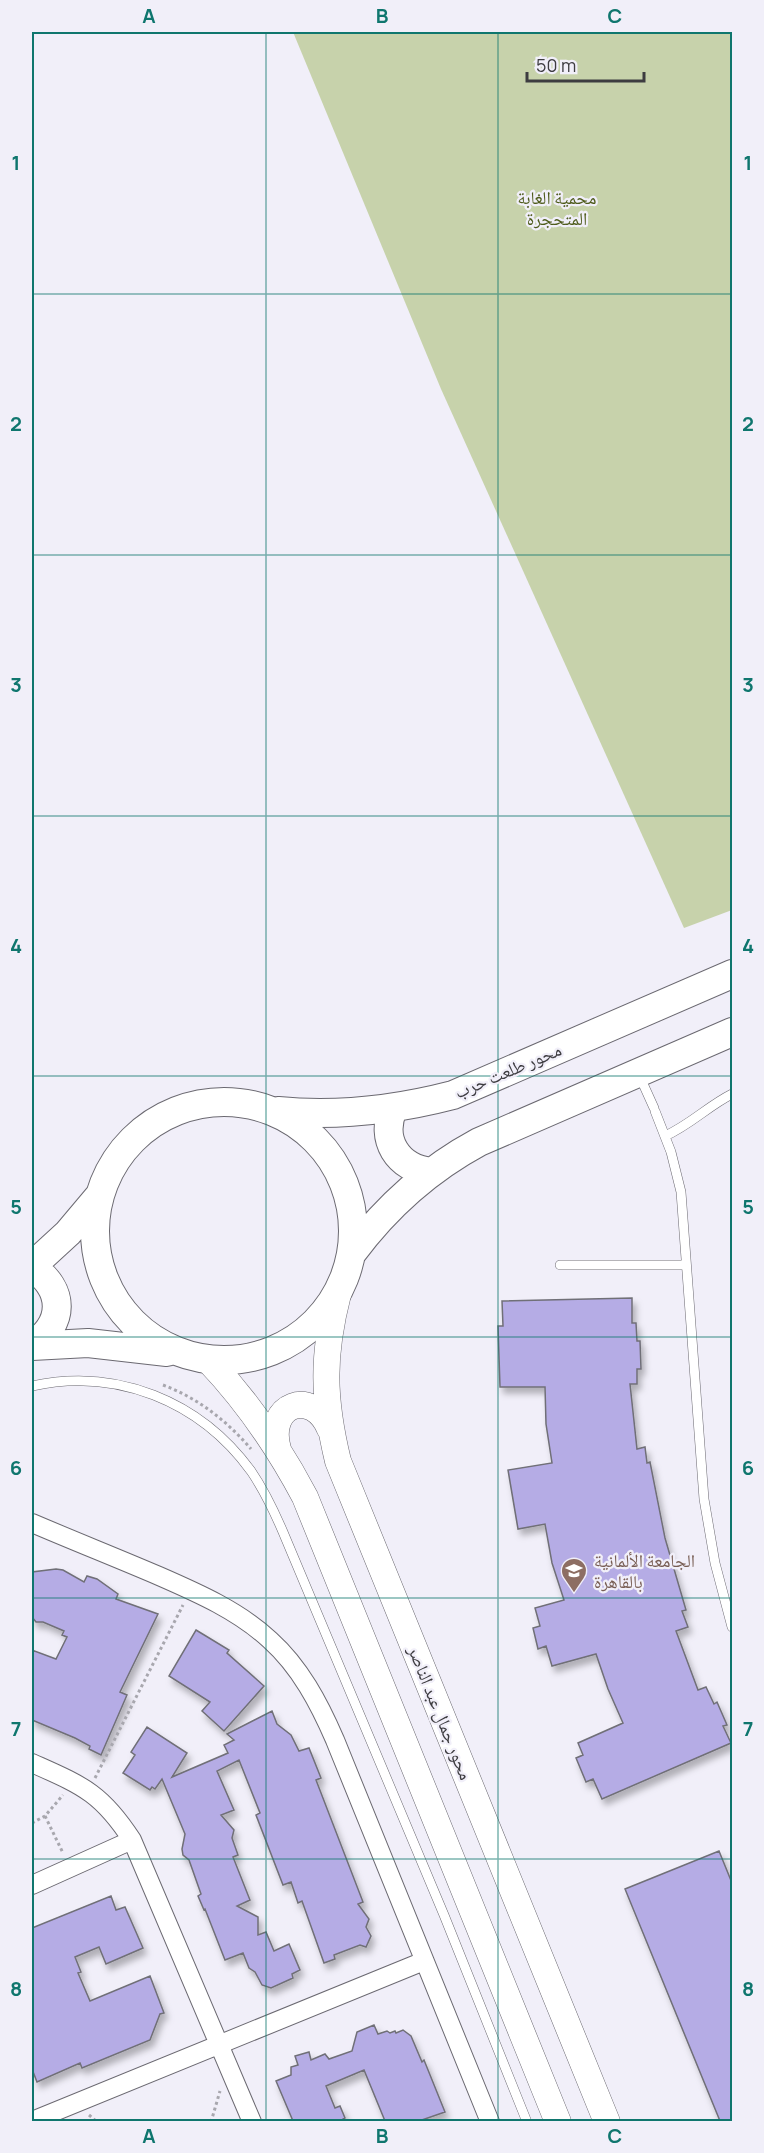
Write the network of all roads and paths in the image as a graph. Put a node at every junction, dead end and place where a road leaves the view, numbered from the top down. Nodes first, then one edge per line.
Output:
1 (732, 974) edge
2 (732, 1032) edge
3 (638, 1073) junction
4 (732, 1094) edge
5 (393, 1108) junction
6 (271, 1110) junction
7 (665, 1136) junction
8 (431, 1172) junction
9 (100, 1195) junction
10 (352, 1253) junction
11 (561, 1265) dead end
12 (686, 1265) junction
13 (32, 1266) edge
14 (338, 1294) junction
15 (32, 1346) edge
16 (196, 1357) junction
17 (32, 1386) edge
18 (330, 1429) junction
19 (278, 1449) junction
20 (32, 1523) edge
21 (191, 1590) junction
22 (732, 1627) edge
23 (32, 1763) edge
24 (82, 1786) junction
25 (45, 1816) junction
26 (32, 1823) edge
27 (132, 1840) junction
28 (70, 1868) junction
29 (32, 1885) edge
30 (424, 1961) junction
31 (220, 2045) junction
32 (69, 2115) edge
33 (32, 2121) edge
34 (252, 2121) edge
35 (490, 2121) edge
36 (527, 2121) edge
37 (558, 2121) edge
38 (607, 2121) edge

1 - 5 main road, محور طلعت حرب
2 - 3 main road
3 - 7 lane
3 - 8 main road
4 - 7 lane
5 - 6 main road, محور طلعت حرب
5 - 8 main road
6 - 9 main road
6 - 10 main road
7 - 12 lane
8 - 10 main road
9 - 13 main road
9 - 16 main road
10 - 14 main road
11 - 12 lane
12 - 22 lane
13 - 15 main road
14 - 16 main road
14 - 18 main road, محور جمال عبد الناصر
15 - 16 main road
16 - 19 main road
17 - 36 lane
18 - 19 main road
18 - 38 main road, محور جمال عبد الناصر
19 - 37 main road
20 - 21 street
21 - 24 path
21 - 30 street
23 - 24 street
24 - 25 path
24 - 27 street
25 - 26 path
25 - 28 path
27 - 28 street
27 - 31 street
28 - 29 street
30 - 31 street
30 - 35 street
31 - 32 street
31 - 34 street
32 - 33 street

